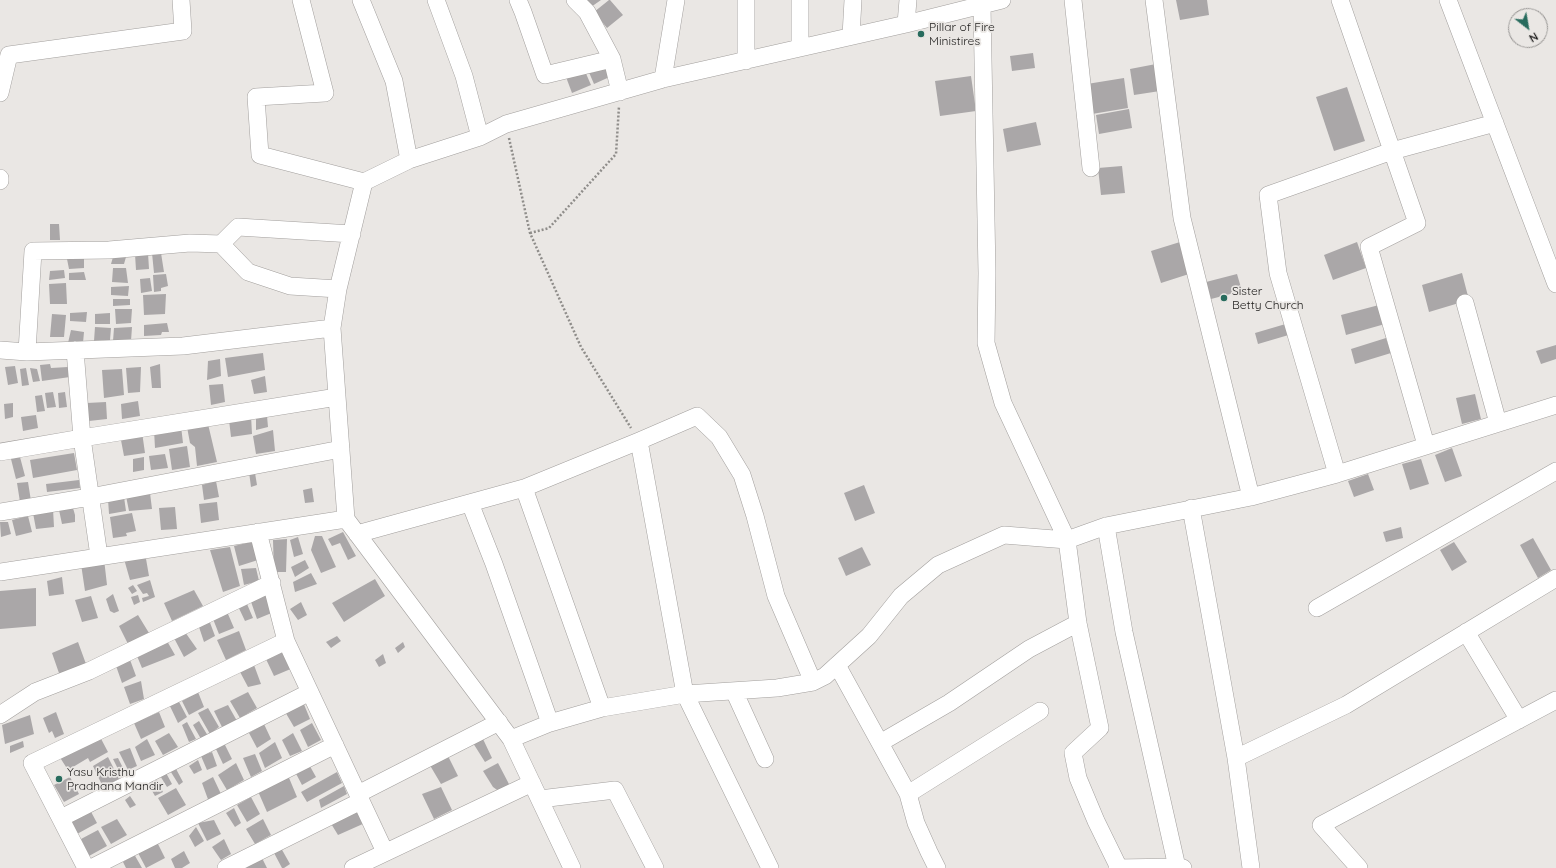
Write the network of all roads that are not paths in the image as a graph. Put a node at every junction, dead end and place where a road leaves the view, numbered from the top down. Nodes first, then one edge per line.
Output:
1 (180, 0) edge
2 (301, 0) edge
3 (360, 0) edge
4 (436, 0) edge
5 (575, 0) edge
6 (676, 0) edge
7 (746, 0) edge
8 (800, 0) edge
9 (853, 0) edge
10 (908, 0) edge
11 (1002, 0) edge
12 (1073, 0) edge
13 (1154, 0) edge
14 (1340, 0) edge
15 (1448, 0) edge
16 (525, 4) edge
17 (958, 5) edge
18 (982, 6) junction
19 (906, 24) junction
20 (851, 36) junction
21 (800, 48) junction
22 (612, 59) junction
23 (746, 61) junction
24 (663, 79) junction
25 (620, 92) junction
26 (0, 93) edge
27 (1495, 123) junction
28 (480, 137) junction
29 (1392, 151) junction
30 (409, 160) junction
31 (1091, 168) dead end
32 (364, 182) junction
33 (352, 234) junction
34 (221, 244) junction
35 (1556, 284) edge
36 (338, 289) junction
37 (1465, 303) dead end
38 (332, 328) junction
39 (0, 350) edge
40 (75, 350) junction
41 (27, 352) junction
42 (337, 397) junction
43 (1556, 405) edge
44 (1498, 423) junction
45 (82, 438) junction
46 (639, 442) junction
47 (1426, 445) junction
48 (341, 449) junction
49 (0, 452) edge
50 (1556, 471) edge
51 (1337, 474) junction
52 (524, 488) junction
53 (90, 497) junction
54 (1251, 497) junction
55 (470, 503) junction
56 (1191, 508) junction
57 (0, 512) edge
58 (346, 519) junction
59 (1106, 526) junction
60 (258, 532) junction
61 (357, 534) junction
62 (1067, 540) junction
63 (98, 556) junction
64 (0, 572) edge
65 (1556, 578) edge
66 (272, 583) junction
67 (1317, 608) dead end
68 (1078, 623) junction
69 (1466, 632) junction
70 (286, 641) junction
71 (837, 665) junction
72 (813, 682) junction
73 (734, 691) junction
74 (310, 692) junction
75 (685, 694) junction
76 (1556, 700) edge
77 (602, 708) junction
78 (1040, 711) dead end
79 (0, 715) edge
80 (1519, 720) junction
81 (499, 722) junction
82 (550, 723) junction
83 (511, 739) junction
84 (880, 743) junction
85 (335, 745) junction
86 (1236, 758) junction
87 (765, 759) dead end
88 (532, 783) junction
89 (908, 794) junction
90 (359, 798) junction
91 (540, 800) junction
92 (61, 818) junction
93 (385, 852) junction
94 (1180, 867) edge
95 (86, 868) edge
96 (91, 868) edge
97 (226, 868) edge
98 (353, 868) edge
99 (572, 868) edge
100 (655, 868) edge
101 (770, 868) edge
102 (938, 868) edge
103 (1118, 868) edge
104 (1251, 868) edge
105 (1359, 868) edge

1 - 26 street
2 - 32 street
3 - 30 street
4 - 28 street
5 - 22 street
6 - 24 street
7 - 23 street
8 - 21 street
9 - 20 street
10 - 19 street
11 - 18 street
12 - 31 street
13 - 54 street
14 - 29 street
15 - 27 street
16 - 22 street
17 - 18 street
17 - 19 street
18 - 62 street
19 - 20 street
20 - 21 street
21 - 23 street
22 - 25 street
23 - 24 street
24 - 25 street
25 - 28 street
27 - 29 street
27 - 35 street
28 - 30 street
29 - 47 street
29 - 51 street
30 - 32 street
32 - 33 street
33 - 34 street
33 - 36 street
34 - 36 street
34 - 41 street
36 - 38 street
37 - 44 street
38 - 40 street
38 - 42 street
39 - 41 street
40 - 41 street
40 - 45 street
42 - 45 street
42 - 48 street
43 - 44 street
44 - 47 street
45 - 49 street
45 - 53 street
46 - 52 street
46 - 72 street
46 - 75 street
47 - 51 street
48 - 53 street
48 - 58 street
50 - 67 street
51 - 54 street
52 - 55 street
52 - 77 street
53 - 57 street
53 - 63 street
54 - 56 street
55 - 61 street
55 - 82 street
56 - 59 street
56 - 86 street
58 - 60 street
58 - 61 street
59 - 62 street
59 - 94 street
60 - 63 street
60 - 66 street
61 - 81 street
62 - 68 street
62 - 71 street
63 - 64 street
65 - 69 street
66 - 70 street
66 - 79 street
68 - 84 street
68 - 103 street
69 - 80 street
69 - 86 street
70 - 74 street
70 - 92 street
71 - 72 street
71 - 84 street
72 - 73 street
73 - 75 street
73 - 87 street
74 - 85 street
74 - 92 street
75 - 77 street
75 - 101 street
76 - 80 street
77 - 82 street
78 - 89 street
80 - 105 street
81 - 83 street
81 - 90 street
82 - 83 street
83 - 88 street
84 - 89 street
85 - 90 street
85 - 96 street
86 - 104 street
88 - 91 street
88 - 93 street
89 - 102 street
90 - 93 street
90 - 97 street
91 - 99 street
91 - 100 street
92 - 95 street
93 - 98 street
94 - 103 street

